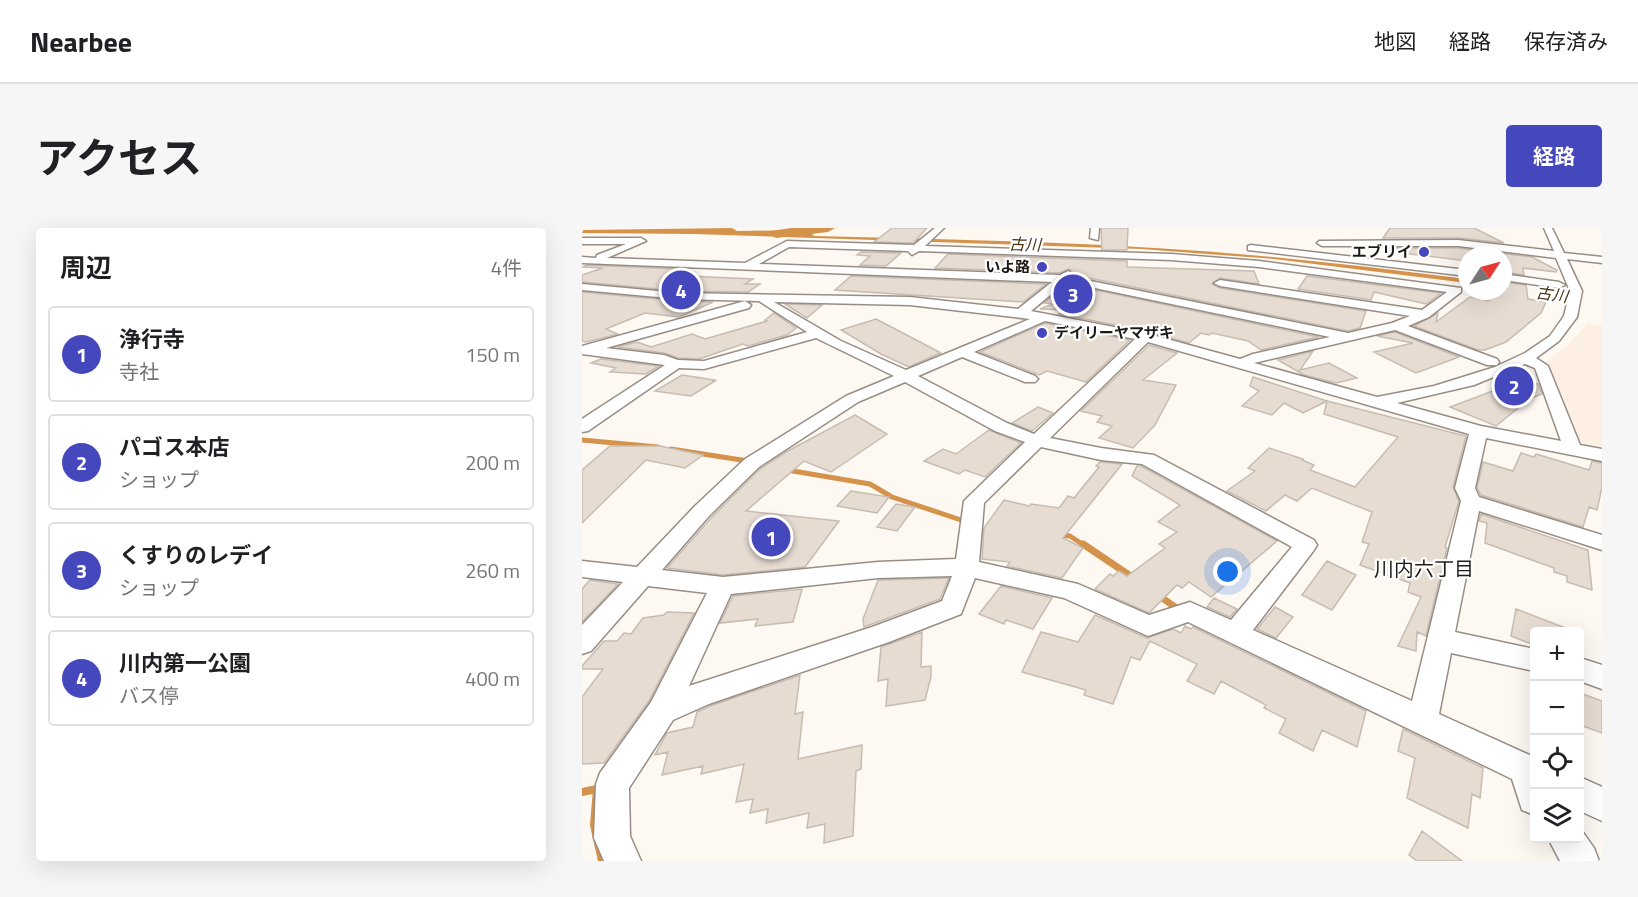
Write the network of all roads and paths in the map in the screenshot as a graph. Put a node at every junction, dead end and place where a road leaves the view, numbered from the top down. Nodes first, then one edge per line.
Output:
1 (1538, 228) edge
2 (1548, 228) edge
3 (934, 233) edge
4 (1095, 233) edge
5 (1409, 233) dead end
6 (950, 234) dead end
7 (1084, 238) dead end
8 (1106, 238) dead end
9 (582, 241) edge
10 (1257, 242) junction
11 (1295, 243) dead end
12 (1307, 243) dead end
13 (1425, 243) junction
14 (920, 246) junction
15 (1246, 248) dead end
16 (618, 250) junction
17 (641, 251) dead end
18 (1081, 252) junction
19 (1548, 253) junction
20 (1560, 254) junction
21 (742, 255) dead end
22 (765, 256) junction
23 (587, 260) edge
24 (1602, 260) edge
25 (1217, 261) junction
26 (666, 264) junction
27 (747, 266) junction
28 (890, 270) junction
29 (1458, 272) edge
30 (1066, 279) junction
31 (1512, 279) edge
32 (1220, 283) junction
33 (582, 287) edge
34 (1563, 287) junction
35 (610, 290) junction
36 (859, 298) junction
37 (769, 299) junction
38 (1217, 309) junction
39 (1021, 313) junction
40 (1425, 314) junction
41 (1045, 317) junction
42 (1396, 326) junction
43 (818, 333) junction
44 (1145, 337) junction
45 (1351, 338) junction
46 (582, 350) edge
47 (963, 353) junction
48 (1525, 358) junction
49 (1492, 362) junction
50 (676, 364) junction
51 (1241, 364) junction
52 (904, 375) junction
53 (1030, 379) dead end
54 (1374, 402) junction
55 (582, 427) edge
56 (1479, 431) junction
57 (1037, 441) junction
58 (1572, 448) junction
59 (1602, 455) edge
60 (1471, 501) junction
61 (1602, 543) edge
62 (965, 567) junction
63 (582, 569) edge
64 (641, 575) junction
65 (723, 586) junction
66 (1235, 634) junction
67 (1440, 640) junction
68 (582, 643) edge
69 (1530, 659) edge
70 (1584, 671) edge
71 (1602, 677) edge
72 (662, 711) junction
73 (1422, 722) junction
74 (1530, 779) edge
75 (1584, 796) edge
76 (1602, 804) edge
77 (1568, 843) edge
78 (623, 861) edge
79 (1581, 861) edge

1 - 19 street
2 - 20 street
3 - 6 street
3 - 14 street
4 - 7 street
4 - 8 street
5 - 13 street
9 - 16 street
10 - 11 street
10 - 15 street
10 - 29 street
12 - 13 street
13 - 19 street
14 - 18 street
14 - 22 street
14 - 28 street
16 - 17 street
16 - 23 street
18 - 25 street
18 - 30 street
19 - 20 street
19 - 34 street
20 - 24 street
20 - 34 street
21 - 22 street
22 - 27 street
23 - 26 street
25 - 32 street
25 - 40 street
26 - 27 street
26 - 35 street
27 - 28 street
28 - 30 street
28 - 36 street
30 - 38 street
30 - 39 street
31 - 34 street
32 - 38 street
32 - 40 street
33 - 35 street
34 - 48 street
34 - 49 street
35 - 37 street
36 - 37 street
36 - 39 street
37 - 43 street
37 - 46 street
38 - 45 street
39 - 41 street
40 - 42 street
41 - 44 street
41 - 47 street
42 - 45 street
42 - 49 street
43 - 50 street
43 - 52 street
44 - 51 street
44 - 57 street
45 - 51 street
46 - 50 street
47 - 52 street
47 - 53 street
48 - 54 street
48 - 58 street
49 - 54 street
50 - 55 street
51 - 54 street
52 - 57 street
52 - 64 street
54 - 56 street
56 - 58 street
56 - 60 street
57 - 62 street
57 - 66 street
58 - 59 street
60 - 61 street
60 - 67 street
62 - 65 street
62 - 66 street
62 - 72 street
63 - 64 street
64 - 65 street
64 - 68 street
65 - 72 street
66 - 73 street
67 - 69 street
67 - 73 street
70 - 71 street
72 - 78 street
73 - 74 street
75 - 76 street
77 - 79 street

